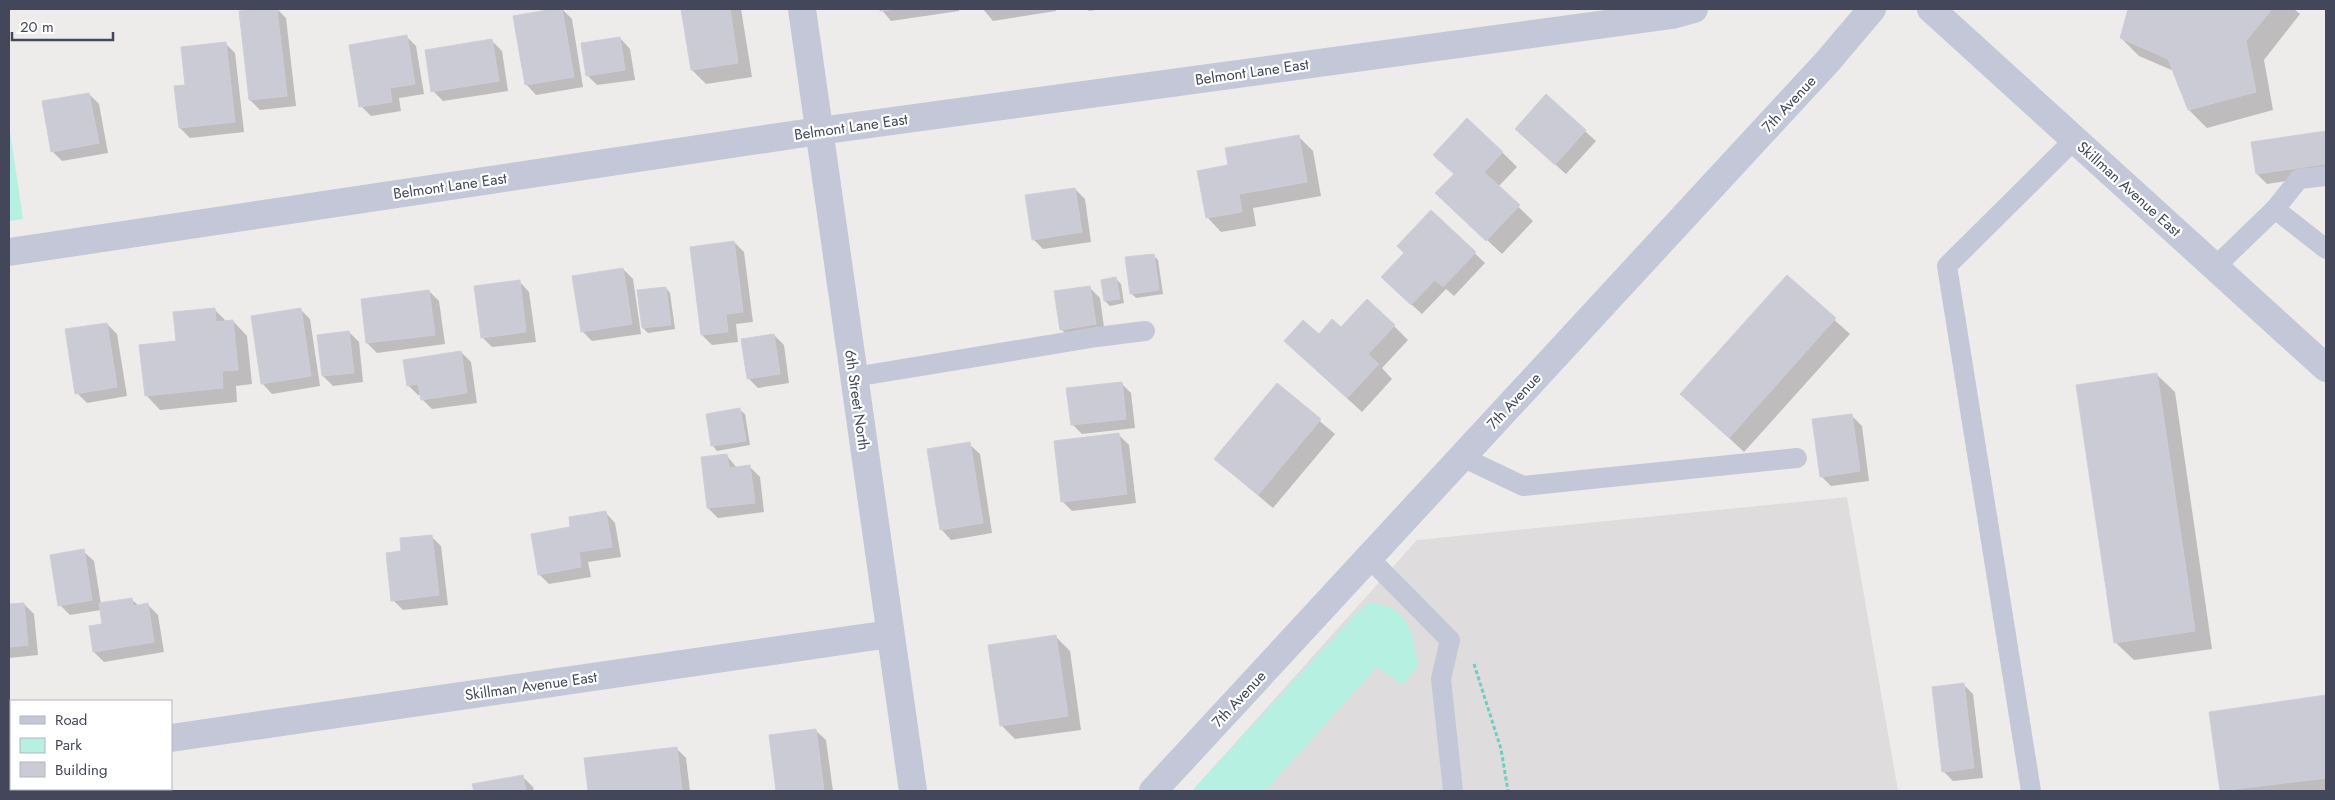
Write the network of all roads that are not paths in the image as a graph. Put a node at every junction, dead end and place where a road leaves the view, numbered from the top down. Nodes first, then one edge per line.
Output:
1 (802, 9) edge
2 (1694, 9) edge
3 (1872, 9) edge
4 (1931, 9) edge
5 (819, 131) junction
6 (2075, 139) junction
7 (2326, 176) edge
8 (2275, 209) junction
9 (2326, 249) edge
10 (9, 252) edge
11 (2215, 267) junction
12 (1145, 331) dead end
13 (2326, 368) edge
14 (854, 377) junction
15 (1462, 457) junction
16 (1797, 458) dead end
17 (1369, 558) junction
18 (890, 634) junction
19 (172, 738) edge
20 (913, 791) edge
21 (1153, 791) edge
22 (1453, 791) edge
23 (2031, 791) edge

1 - 5 street, 6th Street North
2 - 5 street, Belmont Lane East
3 - 15 street, 7th Avenue
4 - 6 street, Skillman Avenue East
5 - 10 street, Belmont Lane East
5 - 14 street, 6th Street North
6 - 11 street, Skillman Avenue East
6 - 23 lane
7 - 8 lane
8 - 9 lane
8 - 11 lane
11 - 13 street, Skillman Avenue East
12 - 14 lane
14 - 18 street, 6th Street North
15 - 16 lane
15 - 17 street, 7th Avenue
17 - 21 street, 7th Avenue
17 - 22 lane
18 - 19 street, Skillman Avenue East
18 - 20 street, 6th Street North

